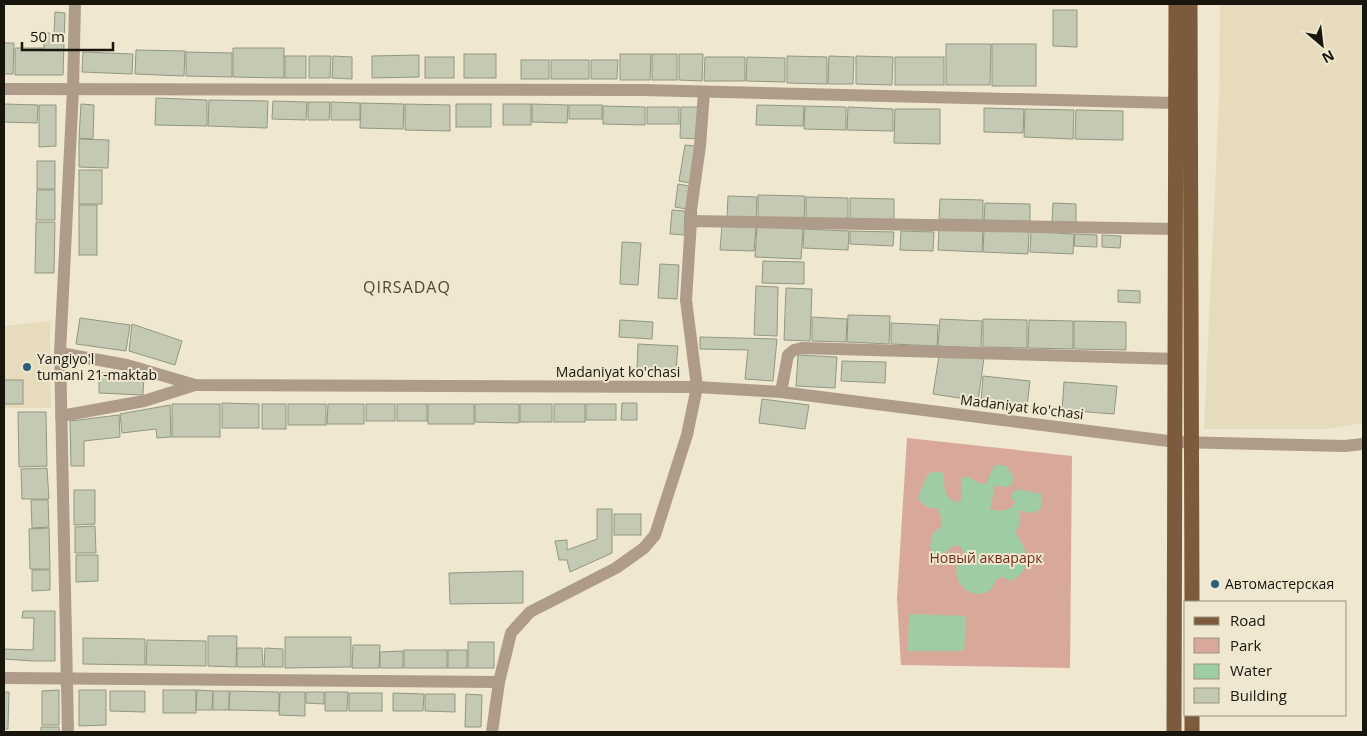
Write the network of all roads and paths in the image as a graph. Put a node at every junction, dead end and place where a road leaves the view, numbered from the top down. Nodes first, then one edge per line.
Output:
1 (75, 4) edge
2 (1176, 4) edge
3 (1190, 4) edge
4 (4, 89) edge
5 (73, 89) junction
6 (704, 92) junction
7 (1175, 103) junction
8 (692, 222) junction
9 (1175, 230) junction
10 (60, 353) junction
11 (1176, 359) junction
12 (195, 385) junction
13 (697, 387) junction
14 (781, 392) junction
15 (62, 416) junction
16 (1176, 442) junction
17 (1192, 443) junction
18 (1363, 444) edge
19 (1192, 601) edge
20 (4, 678) edge
21 (67, 678) junction
22 (499, 682) junction
23 (1192, 716) edge
24 (68, 732) edge
25 (492, 732) edge
26 (1174, 732) edge
27 (1192, 732) edge

1 - 5 street
2 - 7 main road
3 - 17 main road
4 - 5 street
5 - 6 street
5 - 10 street
6 - 7 street
6 - 8 street
7 - 9 main road
8 - 9 street
8 - 13 street
9 - 11 main road
10 - 12 street, Madaniyat ko'chasi
10 - 15 street
11 - 14 street
11 - 16 main road
12 - 13 street, Madaniyat ko'chasi
12 - 15 street
13 - 14 street, Madaniyat ko'chasi
13 - 22 street
14 - 16 street, Madaniyat ko'chasi
15 - 21 street
16 - 17 street, Madaniyat ko'chasi
16 - 26 main road
17 - 18 street, Madaniyat ko'chasi
17 - 19 main road
20 - 21 street
21 - 22 street
21 - 24 street
22 - 25 street
23 - 27 main road

